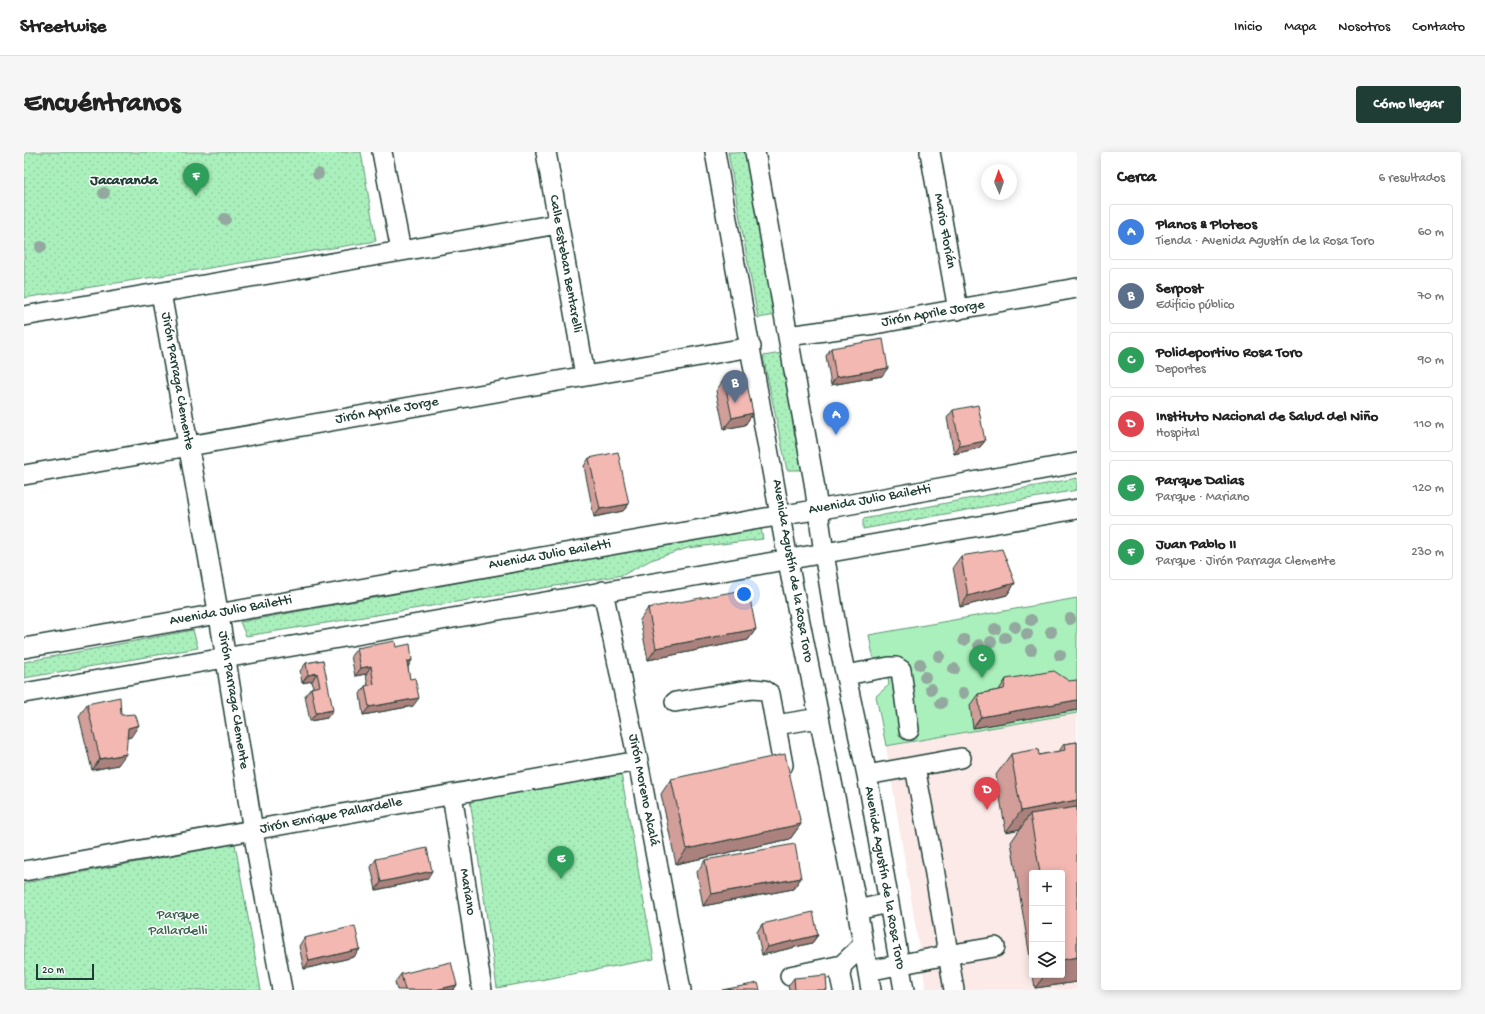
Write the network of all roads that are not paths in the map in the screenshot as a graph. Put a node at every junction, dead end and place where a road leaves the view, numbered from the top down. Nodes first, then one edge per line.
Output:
1 (382, 152) edge
2 (546, 152) edge
3 (715, 152) edge
4 (754, 152) edge
5 (930, 152) edge
6 (558, 224) junction
7 (401, 251) junction
8 (1077, 288) edge
9 (161, 293) junction
10 (958, 310) junction
11 (24, 316) edge
12 (788, 336) junction
13 (751, 347) junction
14 (585, 375) junction
15 (188, 446) junction
16 (1077, 463) edge
17 (24, 475) edge
18 (818, 509) junction
19 (1077, 509) edge
20 (781, 515) junction
21 (824, 553) junction
22 (788, 558) junction
23 (603, 591) junction
24 (219, 614) junction
25 (24, 648) edge
26 (226, 657) junction
27 (846, 675) junction
28 (24, 693) edge
29 (675, 702) dead end
30 (819, 718) junction
31 (776, 725) junction
32 (909, 730) dead end
33 (961, 758) dead end
34 (638, 761) junction
35 (783, 765) edge
36 (915, 767) junction
37 (866, 775) junction
38 (452, 794) junction
39 (254, 831) junction
40 (24, 871) edge
41 (889, 903) junction
42 (857, 910) junction
43 (863, 945) junction
44 (995, 947) dead end
45 (947, 955) junction
46 (899, 964) junction
47 (842, 965) junction
48 (868, 971) junction
49 (790, 976) dead end
50 (282, 990) edge
51 (482, 990) edge
52 (678, 990) edge
53 (843, 990) edge
54 (871, 990) edge
55 (904, 990) edge
56 (954, 990) edge

1 - 7 street
2 - 6 street, Calle Esteban Bentarelli
3 - 13 street, Avenida Agustín de la Rosa Toro
4 - 12 street, Avenida Agustín de la Rosa Toro
5 - 10 street, Mario Florián
6 - 7 street
6 - 14 street, Calle Esteban Bentarelli
7 - 9 street
8 - 10 street, Jirón Aprile Jorge
9 - 11 street
9 - 15 street, Jirón Parraga Clemente
10 - 12 street, Jirón Aprile Jorge
12 - 18 street, Avenida Agustín de la Rosa Toro
13 - 14 street, Jirón Aprile Jorge
13 - 20 street, Avenida Agustín de la Rosa Toro
14 - 15 street, Jirón Aprile Jorge
15 - 17 street, Jirón Aprile Jorge
15 - 24 street, Jirón Parraga Clemente
16 - 18 street, Avenida Julio Bailetti
18 - 20 street, Avenida Julio Bailetti
18 - 21 street, Avenida Agustín de la Rosa Toro
19 - 21 street
20 - 22 street, Avenida Agustín de la Rosa Toro
20 - 24 street, Avenida Julio Bailetti
21 - 22 street
21 - 27 street, Avenida Agustín de la Rosa Toro
22 - 23 street
22 - 30 street, Avenida Agustín de la Rosa Toro
23 - 26 street
23 - 34 street, Jirón Moreno Alcalá
24 - 25 street, Avenida Julio Bailetti
24 - 26 street, Jirón Parraga Clemente
26 - 28 street
26 - 39 street, Jirón Parraga Clemente
27 - 32 street
27 - 37 street, Avenida Agustín de la Rosa Toro
29 - 31 street
30 - 31 street
30 - 42 street, Avenida Agustín de la Rosa Toro
31 - 35 street
33 - 36 street
34 - 38 street, Jirón Enrique Pallardelle
34 - 52 street, Jirón Moreno Alcalá
36 - 37 street
36 - 45 street
37 - 41 street, Avenida Agustín de la Rosa Toro
38 - 39 street, Jirón Enrique Pallardelle
38 - 51 street, Mariano
39 - 40 street, Jirón Enrique Pallardelle
39 - 50 street, Jirón Parraga Clemente
41 - 42 street
41 - 46 street, Avenida Agustín de la Rosa Toro
42 - 43 street, Avenida Agustín de la Rosa Toro
43 - 47 street
43 - 48 street, Avenida Agustín de la Rosa Toro
44 - 45 street
45 - 46 street
45 - 56 street
46 - 48 street
46 - 55 street, Avenida Agustín de la Rosa Toro
47 - 49 street
47 - 53 street
48 - 54 street, Avenida Agustín de la Rosa Toro

